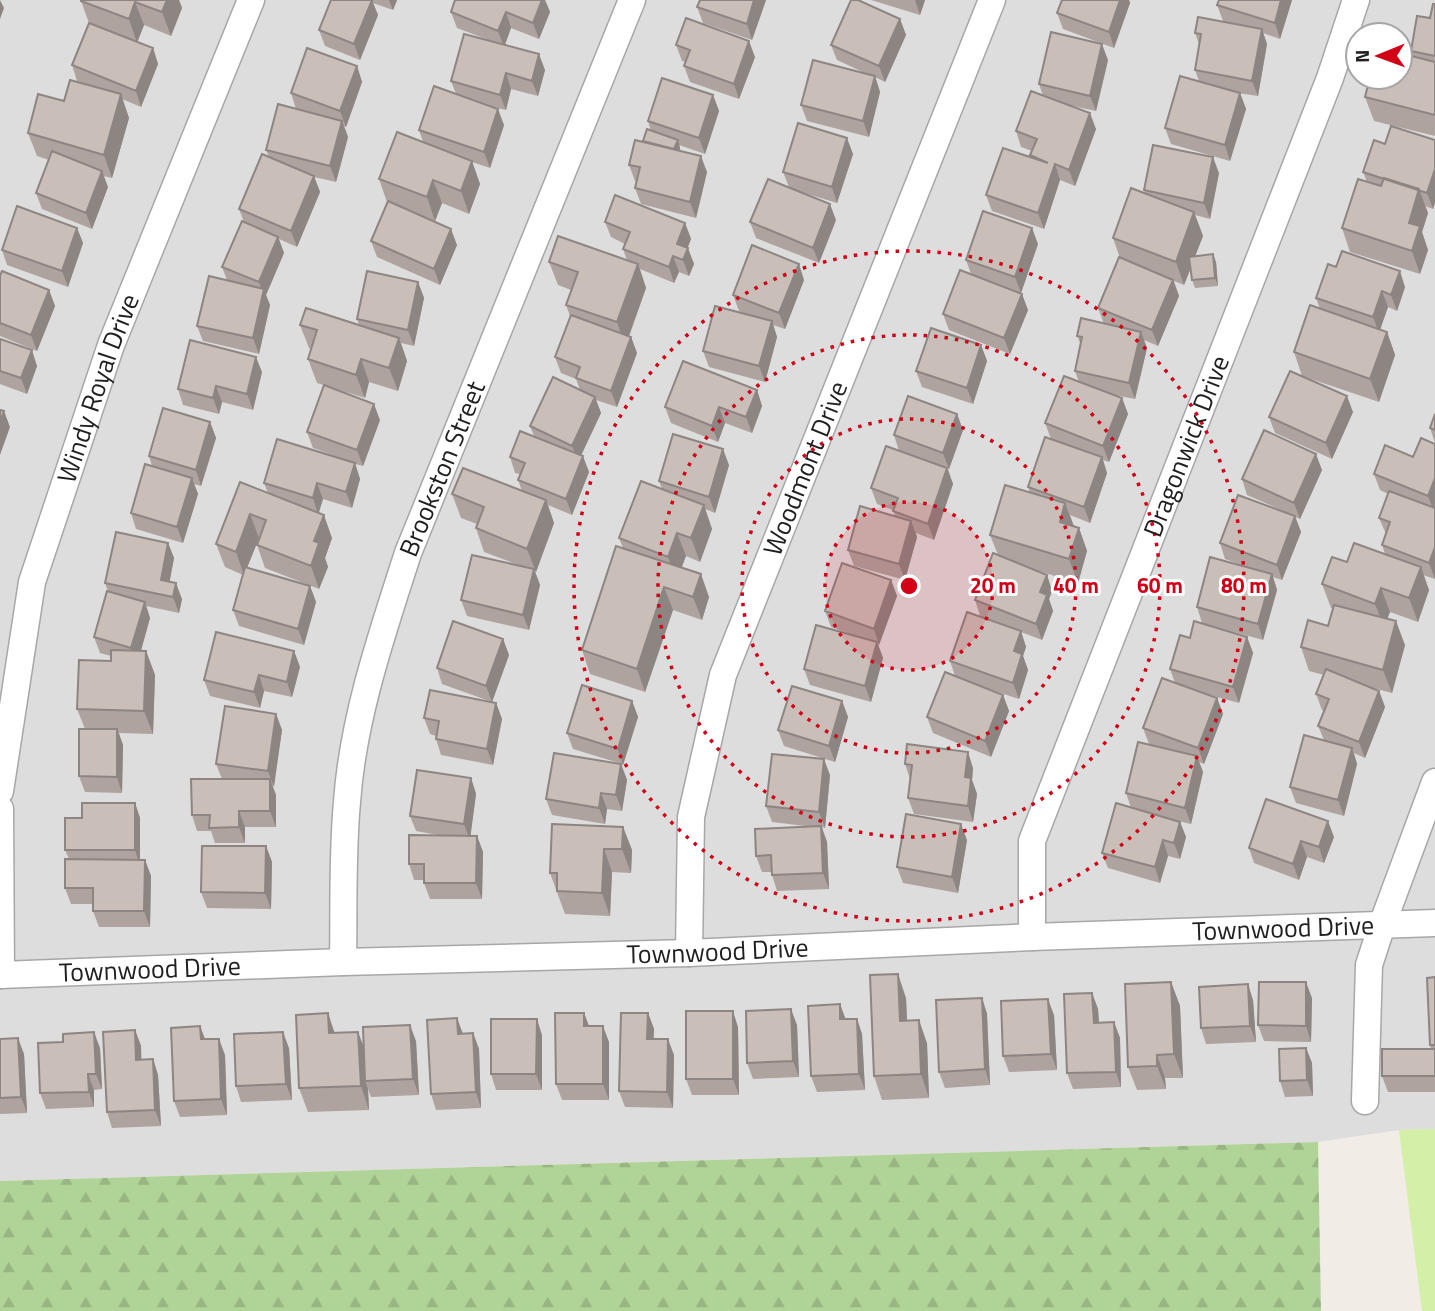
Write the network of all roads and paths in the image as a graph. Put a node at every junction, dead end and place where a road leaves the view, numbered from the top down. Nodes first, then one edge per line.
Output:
1 (251, 0) edge
2 (632, 0) edge
3 (992, 0) edge
4 (1356, 0) edge
5 (1435, 782) edge
6 (0, 791) edge
7 (0, 809) edge
8 (1435, 923) edge
9 (1382, 925) junction
10 (1031, 937) junction
11 (689, 953) junction
12 (343, 962) junction
13 (1, 975) edge
14 (1365, 1101) dead end

1 - 6 street, Windy Royal Drive
2 - 12 street, Brookston Street
3 - 11 street, Woodmont Drive
4 - 10 street, Dragonwick Drive
5 - 9 street
7 - 13 street
8 - 9 street, Townwood Drive
9 - 10 street, Townwood Drive
9 - 14 street
10 - 11 street, Townwood Drive
11 - 12 street, Townwood Drive
12 - 13 street, Townwood Drive

